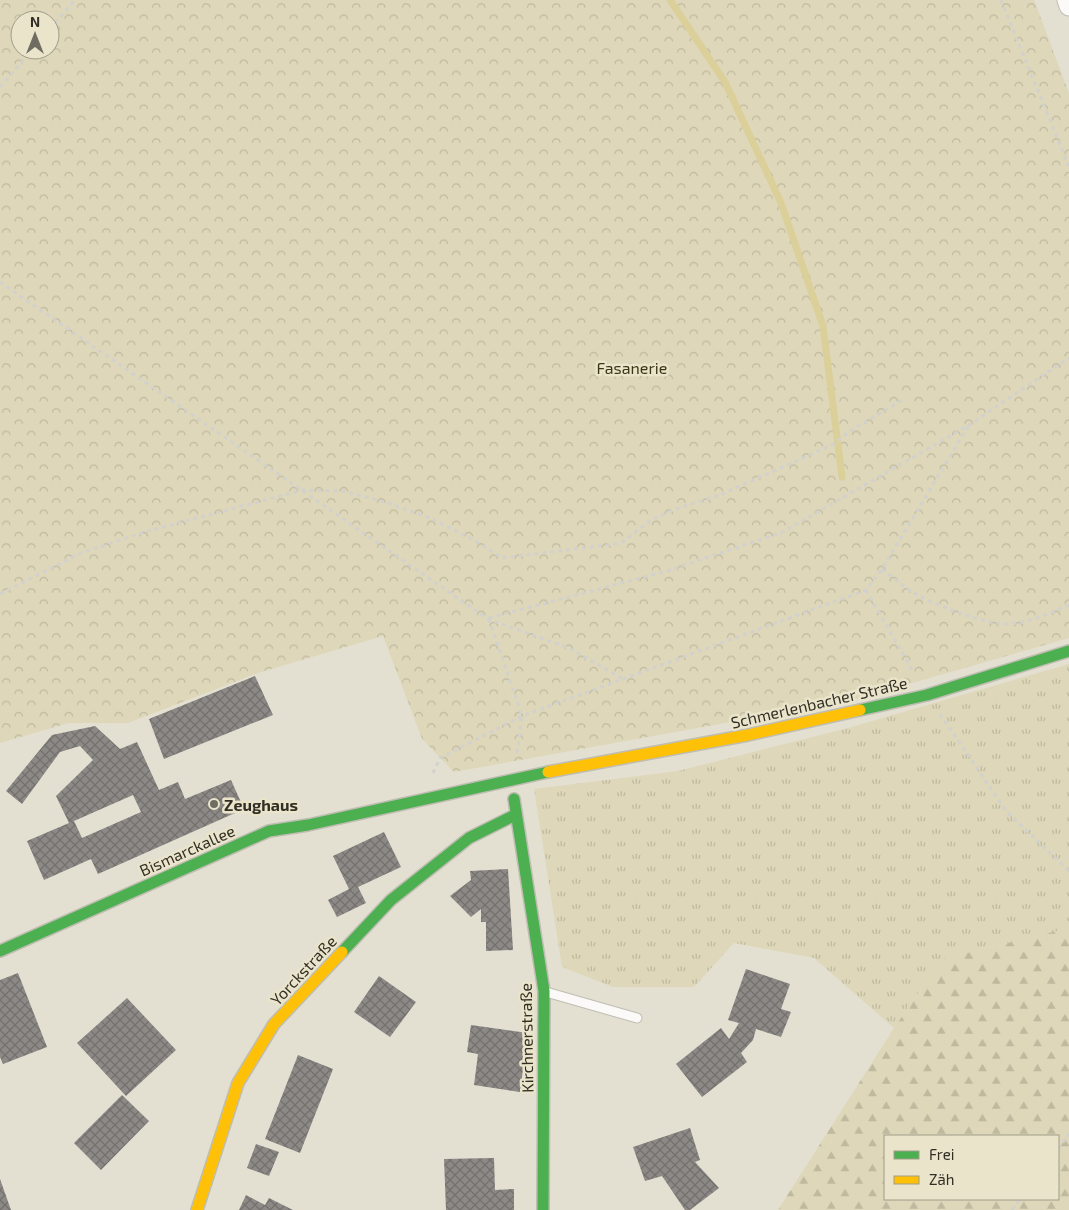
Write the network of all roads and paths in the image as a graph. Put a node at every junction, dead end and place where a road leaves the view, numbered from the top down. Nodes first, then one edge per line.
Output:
1 (75, 0) edge
2 (1001, 0) edge
3 (1067, 0) edge
4 (1069, 6) edge
5 (60, 17) edge
6 (23, 60) edge
7 (0, 87) edge
8 (1069, 167) edge
9 (0, 282) edge
10 (1069, 358) edge
11 (902, 400) dead end
12 (969, 425) junction
13 (303, 490) junction
14 (882, 569) junction
15 (866, 590) junction
16 (0, 594) edge
17 (1069, 604) edge
18 (488, 618) junction
19 (1069, 651) edge
20 (623, 679) junction
21 (927, 695) junction
22 (522, 716) junction
23 (571, 768) joint
24 (513, 778) junction
25 (436, 795) junction
26 (515, 815) junction
27 (1069, 871) edge
28 (0, 952) edge
29 (544, 991) junction
30 (636, 1018) dead end
31 (1069, 1134) edge
32 (1059, 1148) edge
33 (196, 1210) edge
34 (543, 1210) edge

1 - 5 path
2 - 8 path
3 - 4 street
6 - 7 path
9 - 13 path
10 - 12 path
11 - 13 path
12 - 14 path
12 - 18 path
13 - 16 path
13 - 18 path
14 - 15 path
14 - 17 path
15 - 20 path
15 - 21 path
18 - 20 path
18 - 22 path
19 - 21 street, Schmerlenbacher Straße
20 - 22 path
21 - 23 street, Schmerlenbacher Straße
21 - 27 path
22 - 24 path
22 - 25 path
23 - 24 street, Bismarckallee
24 - 25 street, Bismarckallee
24 - 26 street, Kirchnerstraße
25 - 28 street, Bismarckallee
26 - 29 street, Kirchnerstraße
26 - 33 street, Yorckstraße
29 - 30 lane
29 - 34 street, Kirchnerstraße
31 - 32 path

